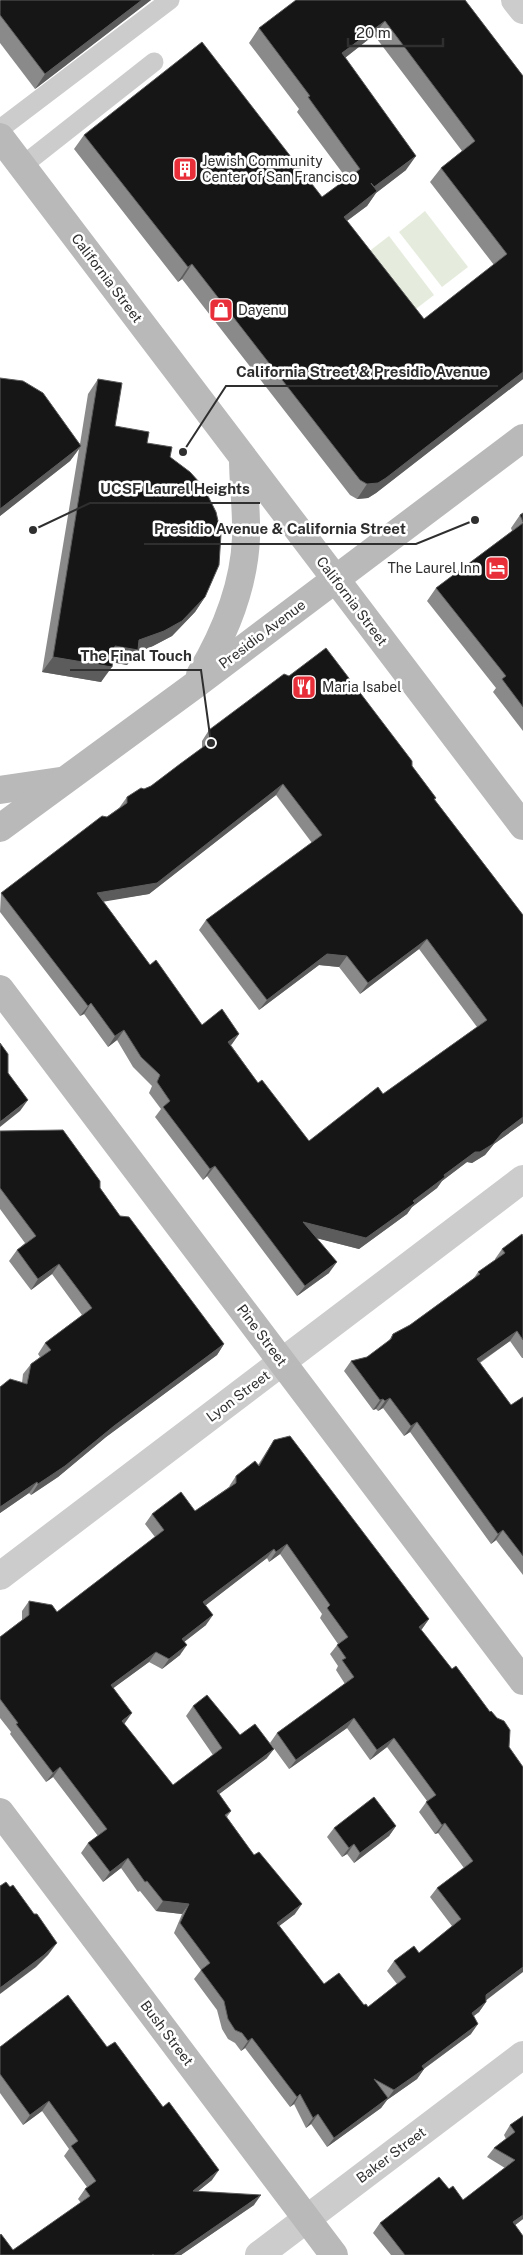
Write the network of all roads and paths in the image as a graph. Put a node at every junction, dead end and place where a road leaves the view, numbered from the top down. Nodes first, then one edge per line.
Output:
1 (170, 0) edge
2 (515, 0) edge
3 (523, 10) edge
4 (154, 62) dead end
5 (0, 129) edge
6 (0, 137) edge
7 (22, 166) junction
8 (523, 438) edge
9 (244, 458) junction
10 (335, 579) junction
11 (195, 684) junction
12 (64, 781) junction
13 (0, 790) edge
14 (519, 813) edge
15 (0, 828) edge
16 (0, 989) edge
17 (523, 1179) edge
18 (282, 1362) junction
19 (0, 1576) edge
20 (523, 1681) edge
21 (0, 1812) edge
22 (523, 2055) edge
23 (307, 2218) junction
24 (259, 2255) edge
25 (334, 2255) edge

1 - 5 lane
2 - 3 street
4 - 7 lane
6 - 7 main road, California Street
7 - 9 main road, California Street
8 - 10 main road, Presidio Avenue
9 - 10 main road, California Street
9 - 11 main road
10 - 11 main road, Presidio Avenue
10 - 14 main road, California Street
11 - 12 main road, Presidio Avenue
12 - 13 main road
12 - 15 main road, Presidio Avenue
16 - 18 main road, Pine Street
17 - 18 street, Lyon Street
18 - 19 street, Lyon Street
18 - 20 main road, Pine Street
21 - 23 main road, Bush Street
22 - 23 street, Baker Street
23 - 24 street, Baker Street
23 - 25 main road, Bush Street

